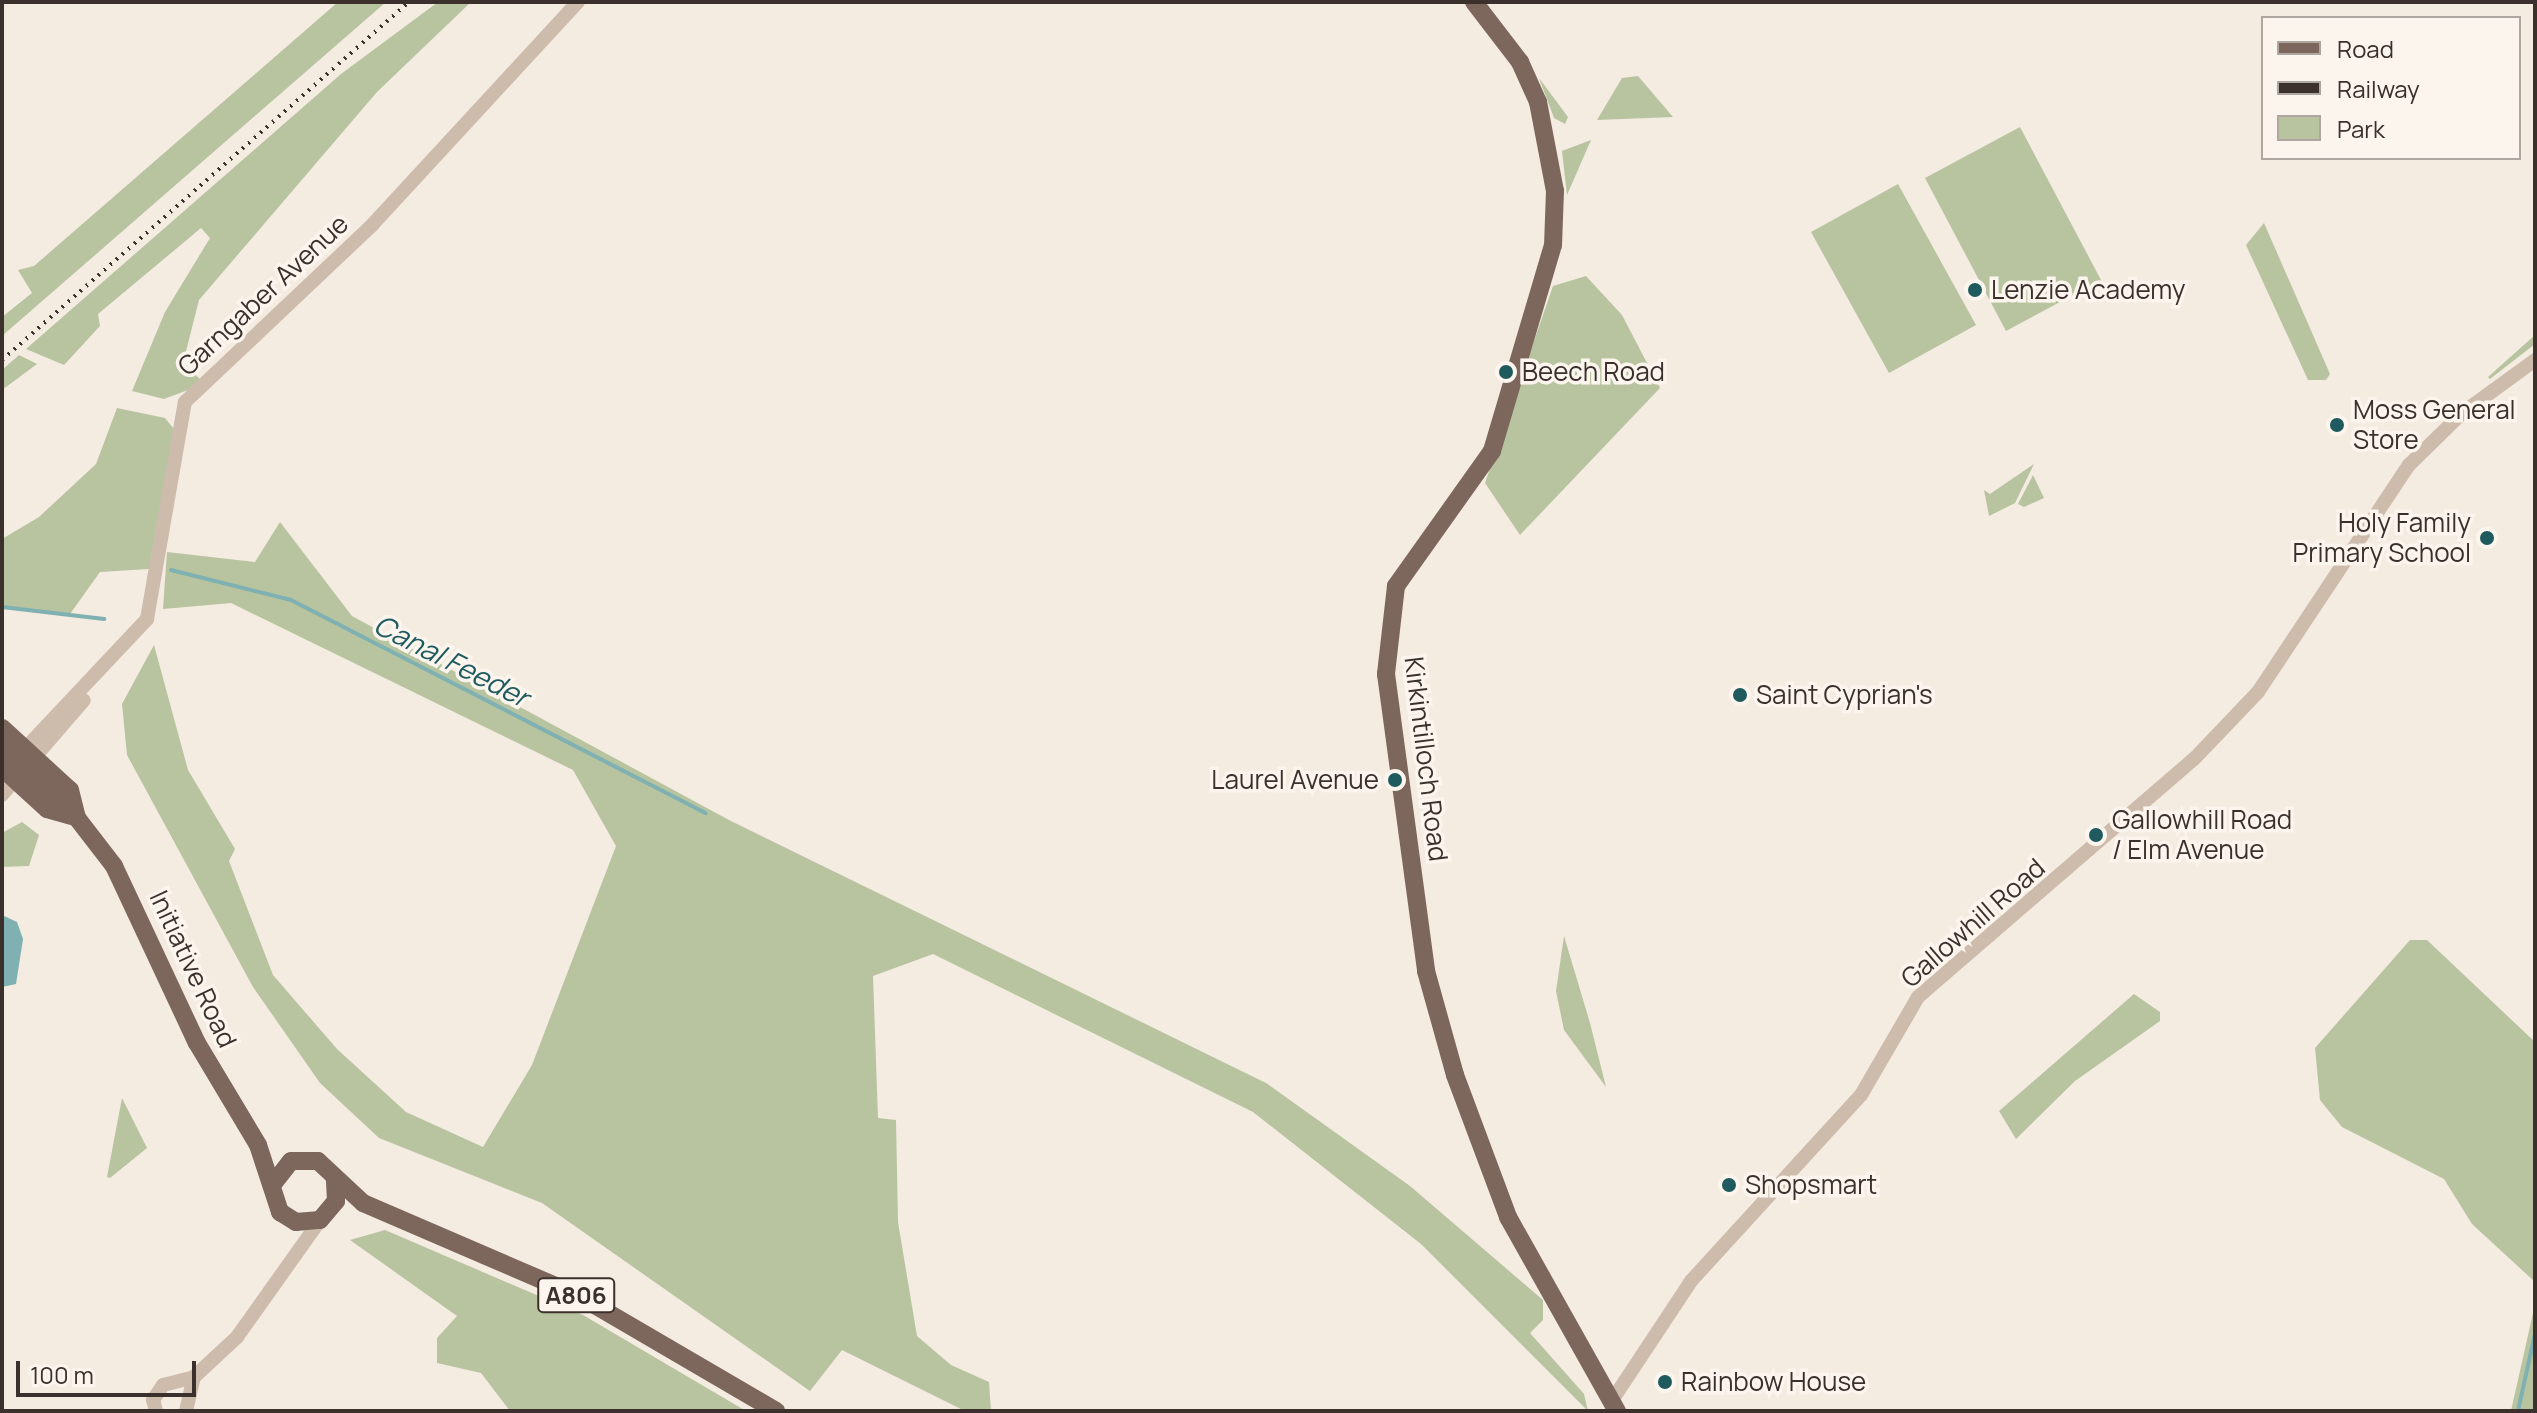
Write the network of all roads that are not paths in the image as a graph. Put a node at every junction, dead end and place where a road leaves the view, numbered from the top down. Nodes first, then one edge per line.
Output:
1 (578, 2) edge
2 (1474, 2) edge
3 (2535, 360) edge
4 (2, 728) edge
5 (2, 745) edge
6 (17, 767) edge
7 (2, 795) edge
8 (77, 818) junction
9 (258, 1145) junction
10 (291, 1161) junction
11 (335, 1180) junction
12 (273, 1184) junction
13 (363, 1203) junction
14 (326, 1214) junction
15 (288, 1219) junction
16 (298, 1246) junction
17 (194, 1377) junction
18 (179, 1385) junction
19 (1615, 1405) edge
20 (188, 1408) edge
21 (156, 1411) edge
22 (776, 1411) edge

1 - 6 street, Garngaber Avenue
2 - 19 main road, Kirkintilloch Road
3 - 19 street, Gallowhill Road
4 - 6 main road, Initiative Road
5 - 6 main road
6 - 7 street, Garngaber Avenue
6 - 8 main road, Initiative Road
6 - 8 main road, Initiative Road
8 - 9 main road, Initiative Road
9 - 10 main road
9 - 12 main road, Initiative Road
10 - 11 main road
10 - 12 main road
11 - 13 main road, A806
11 - 14 main road
12 - 15 main road
13 - 14 main road
13 - 22 main road, A806
14 - 15 main road
14 - 16 street
15 - 16 street
16 - 17 street
17 - 18 street
17 - 20 street
18 - 20 street
18 - 21 street

